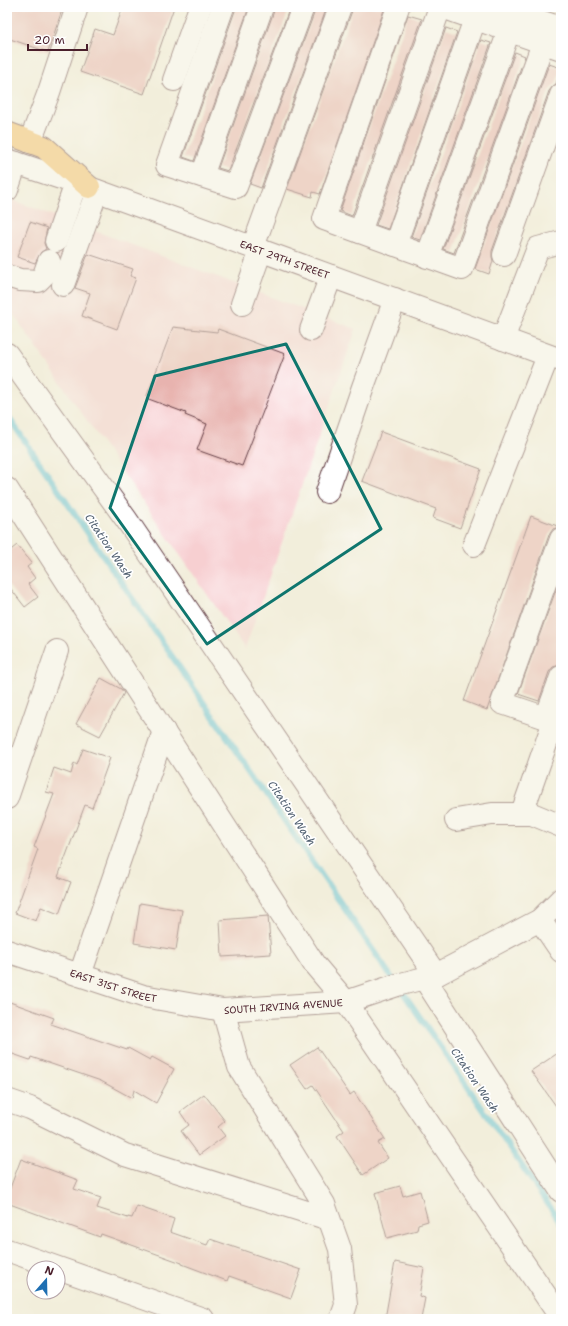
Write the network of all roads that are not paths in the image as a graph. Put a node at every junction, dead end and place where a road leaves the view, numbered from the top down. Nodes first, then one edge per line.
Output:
1 (77, 7) edge
2 (200, 7) edge
3 (223, 7) edge
4 (262, 7) edge
5 (303, 7) edge
6 (340, 7) edge
7 (398, 7) edge
8 (441, 7) edge
9 (496, 7) edge
10 (475, 19) junction
11 (561, 28) edge
12 (509, 31) junction
13 (552, 46) edge
14 (174, 80) dead end
15 (561, 95) edge
16 (7, 133) edge
17 (30, 142) junction
18 (12, 162) edge
19 (202, 176) junction
20 (88, 187) junction
21 (7, 190) edge
22 (360, 232) junction
23 (561, 242) edge
24 (395, 245) junction
25 (257, 249) junction
26 (504, 255) dead end
27 (427, 256) junction
28 (7, 276) edge
29 (331, 276) junction
30 (63, 285) dead end
31 (395, 300) junction
32 (242, 304) dead end
33 (311, 330) dead end
34 (504, 339) junction
35 (7, 354) edge
36 (555, 358) edge
37 (7, 489) edge
38 (328, 492) dead end
39 (561, 540) edge
40 (474, 545) dead end
41 (57, 651) dead end
42 (561, 677) edge
43 (554, 720) edge
44 (164, 731) junction
45 (7, 798) edge
46 (523, 810) dead end
47 (456, 820) dead end
48 (561, 826) edge
49 (561, 899) edge
50 (540, 920) junction
51 (7, 951) edge
52 (561, 951) edge
53 (80, 975) junction
54 (430, 976) junction
55 (346, 1002) junction
56 (223, 1010) junction
57 (7, 1100) edge
58 (561, 1191) edge
59 (329, 1219) junction
60 (7, 1250) edge
61 (561, 1318) edge
62 (203, 1319) edge
63 (341, 1319) edge

1 - 17 street
2 - 14 street
3 - 19 street
4 - 19 street
5 - 19 street
6 - 25 street
7 - 22 street
8 - 10 street
8 - 22 street
9 - 11 street
10 - 12 street
10 - 24 street
12 - 13 street
12 - 27 street
13 - 27 street
15 - 26 street
16 - 17 main road
17 - 20 main road
18 - 20 street, EAST 29TH STREET
18 - 21 street
20 - 25 street, EAST 29TH STREET
20 - 28 street
20 - 30 street
22 - 24 street
23 - 34 street
24 - 27 street
25 - 29 street, EAST 29TH STREET
25 - 32 street
29 - 31 street, EAST 29TH STREET
29 - 33 street
31 - 34 street, EAST 29TH STREET
31 - 38 street
34 - 36 street, EAST 29TH STREET
35 - 54 street
36 - 40 street
37 - 44 street
39 - 43 street
41 - 45 street
42 - 43 street
43 - 46 street
44 - 53 street
44 - 55 street
47 - 48 street
49 - 50 street, SOUTH IRVING AVENUE
50 - 52 street
50 - 54 street, SOUTH IRVING AVENUE
51 - 53 street, EAST 31ST STREET
53 - 56 street, EAST 31ST STREET
54 - 55 street, SOUTH IRVING AVENUE
54 - 58 street
55 - 56 street, SOUTH IRVING AVENUE
55 - 61 street
56 - 59 street, SOUTH IRVING AVENUE
57 - 59 street
59 - 63 street, SOUTH IRVING AVENUE
60 - 62 street

